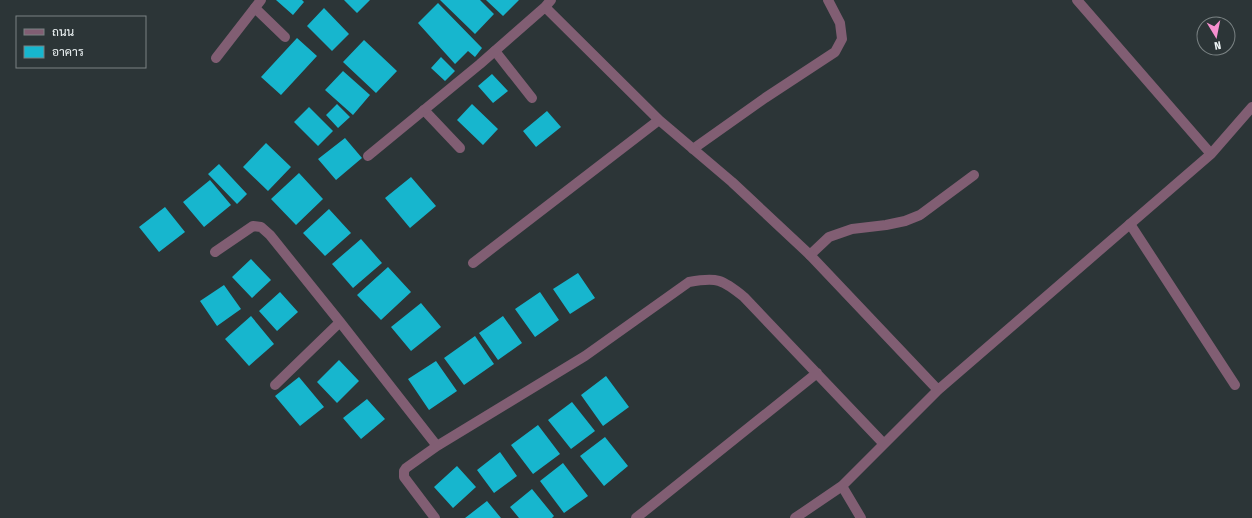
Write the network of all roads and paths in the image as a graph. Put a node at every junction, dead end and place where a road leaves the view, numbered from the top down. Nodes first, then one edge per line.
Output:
1 (828, 0) edge
2 (1077, 0) edge
3 (548, 3) edge
4 (258, 4) edge
5 (285, 37) dead end
6 (495, 51) junction
7 (216, 58) dead end
8 (532, 98) dead end
9 (1252, 107) edge
10 (424, 110) junction
11 (659, 120) junction
12 (460, 148) dead end
13 (693, 149) junction
14 (1211, 154) junction
15 (368, 156) dead end
16 (974, 175) dead end
17 (1130, 224) junction
18 (215, 252) dead end
19 (810, 255) junction
20 (473, 263) dead end
21 (340, 322) junction
22 (817, 373) junction
23 (275, 385) dead end
24 (1235, 385) dead end
25 (938, 390) junction
26 (884, 444) junction
27 (437, 446) junction
28 (842, 486) junction
29 (435, 518) edge
30 (636, 518) edge
31 (795, 518) edge
32 (861, 518) edge

1 - 13 street
2 - 14 street
3 - 6 street
3 - 11 street
4 - 5 street
4 - 7 street
6 - 8 street
6 - 10 street
9 - 14 street
10 - 12 street
10 - 15 street
11 - 13 street
11 - 20 street
13 - 19 street
14 - 17 street
16 - 19 street
17 - 24 street
17 - 25 street
18 - 21 street
19 - 25 street
21 - 23 street
21 - 27 street
22 - 26 street
22 - 27 street
22 - 30 street
25 - 26 street
26 - 28 street
27 - 29 street
28 - 31 street
28 - 32 street

